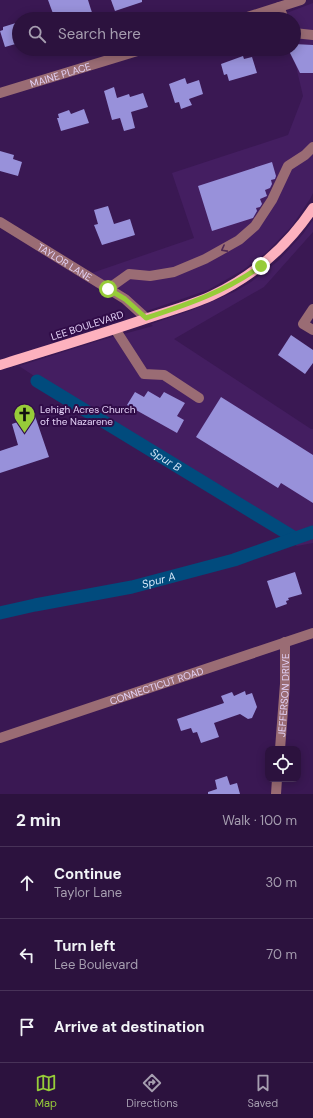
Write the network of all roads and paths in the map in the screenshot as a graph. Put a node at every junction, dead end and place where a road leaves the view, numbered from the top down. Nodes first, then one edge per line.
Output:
1 (301, 0) edge
2 (279, 7) junction
3 (263, 12) edge
4 (281, 12) edge
5 (301, 34) edge
6 (313, 35) edge
7 (121, 56) edge
8 (0, 93) edge
9 (313, 147) edge
10 (313, 208) edge
11 (0, 222) edge
12 (108, 289) junction
13 (313, 309) edge
14 (146, 318) junction
15 (115, 329) junction
16 (313, 330) edge
17 (0, 365) edge
18 (199, 398) dead end
19 (313, 633) edge
20 (285, 642) junction
21 (0, 738) edge
22 (280, 746) edge
23 (277, 782) edge
24 (276, 794) edge

1 - 2 street
2 - 3 street
2 - 4 street
5 - 6 street
7 - 8 street, MAINE PLACE
9 -> 12 street
10 - 14 main road, LEE BOULEVARD
11 - 12 street, TAYLOR LANE
12 - 14 street, TAYLOR LANE
13 - 16 street
14 - 15 main road, LEE BOULEVARD
15 - 17 main road, LEE BOULEVARD
15 - 18 street
19 - 20 street, CONNECTICUT ROAD
20 - 21 street, CONNECTICUT ROAD
20 - 22 street, JEFFERSON DRIVE
23 - 24 street

